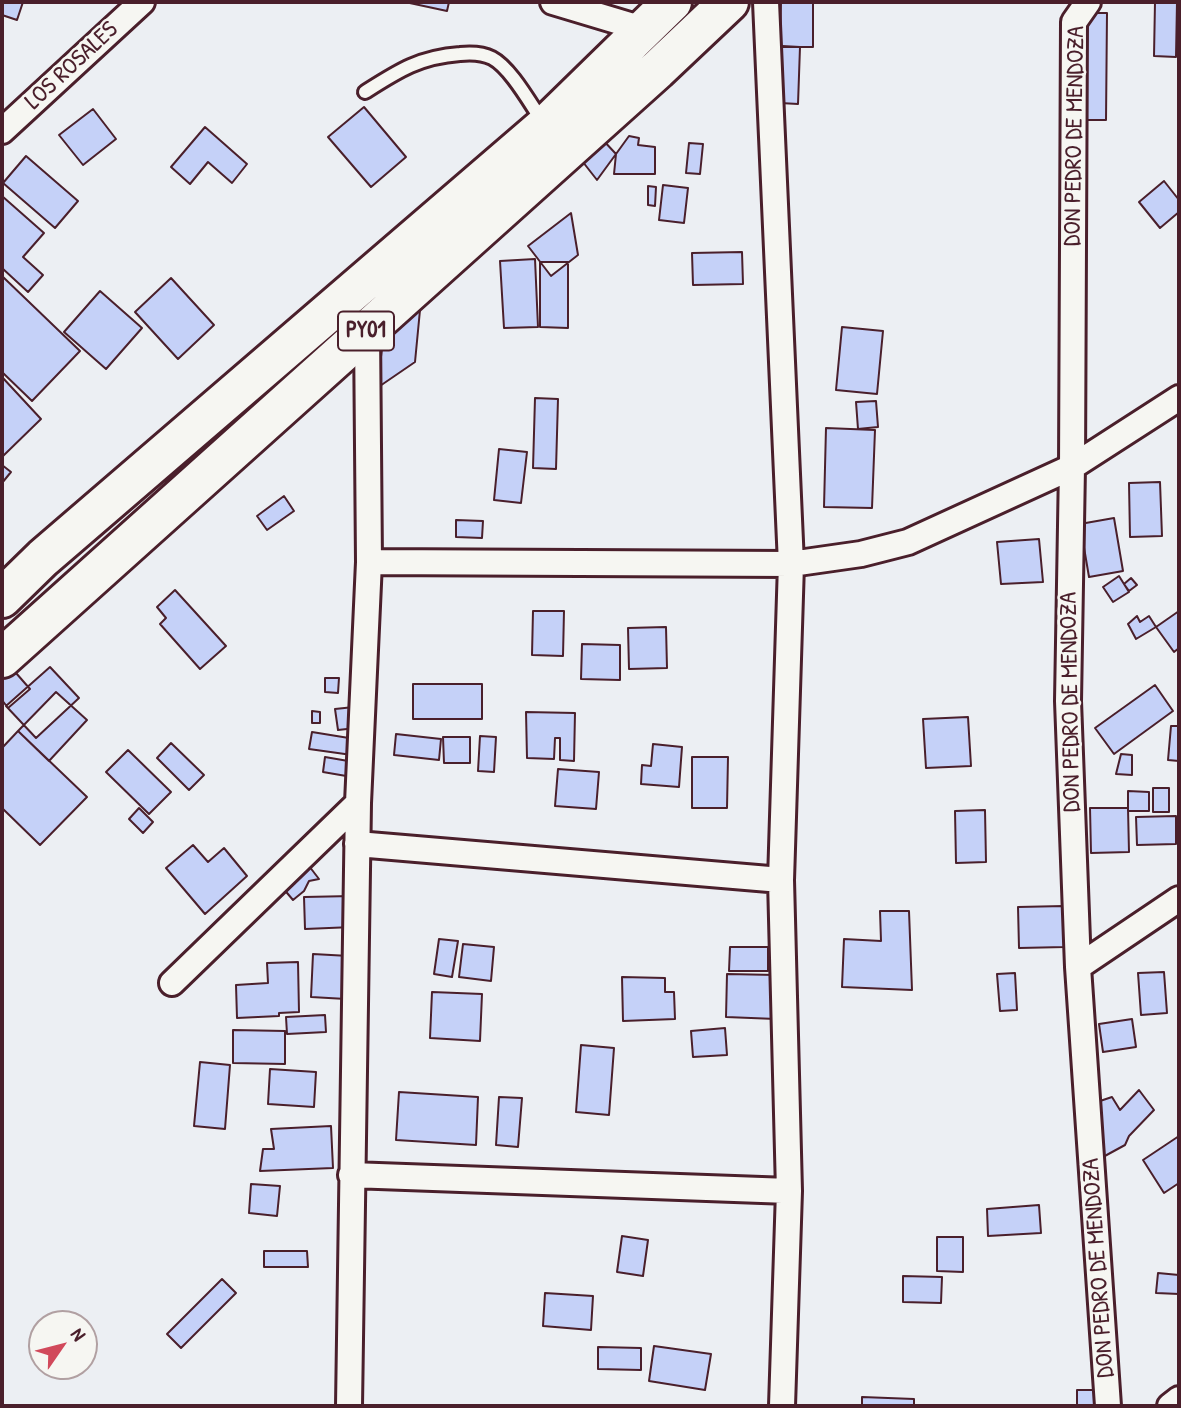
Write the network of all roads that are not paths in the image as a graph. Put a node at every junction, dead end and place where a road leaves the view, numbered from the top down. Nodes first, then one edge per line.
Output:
1 (142, 2) edge
2 (553, 2) edge
3 (673, 2) edge
4 (729, 2) edge
5 (766, 2) edge
6 (1088, 2) edge
7 (643, 29) junction
8 (365, 92) dead end
9 (545, 126) junction
10 (2, 131) edge
11 (367, 330) junction
12 (1179, 398) edge
13 (1072, 467) junction
14 (369, 562) junction
15 (791, 564) junction
16 (2, 598) edge
17 (2, 658) edge
18 (358, 803) junction
19 (358, 844) junction
20 (781, 880) junction
21 (1179, 899) edge
22 (1078, 967) junction
23 (172, 983) dead end
24 (351, 1175) junction
25 (789, 1191) junction
26 (1179, 1399) edge
27 (349, 1406) edge
28 (782, 1406) edge
29 (1108, 1406) edge
30 (1170, 1406) edge

1 - 10 street, LOS ROSALES
2 - 7 street
3 - 7 highway, PY01
4 - 11 highway, PY01
5 - 15 street
6 - 13 street, DON PEDRO DE MENDOZA
7 - 9 highway, PY01
8 - 9 lane
9 - 16 highway, PY01
11 - 14 street
11 - 17 highway, PY01
12 - 13 street
13 - 15 street
13 - 22 street, DON PEDRO DE MENDOZA
14 - 15 street
14 - 18 street
15 - 20 street
18 - 19 street
18 - 23 street
19 - 20 street
19 - 24 street
20 - 25 street
21 - 22 street
22 - 29 street, DON PEDRO DE MENDOZA
24 - 25 street
24 - 27 street
25 - 28 street
26 - 30 street

